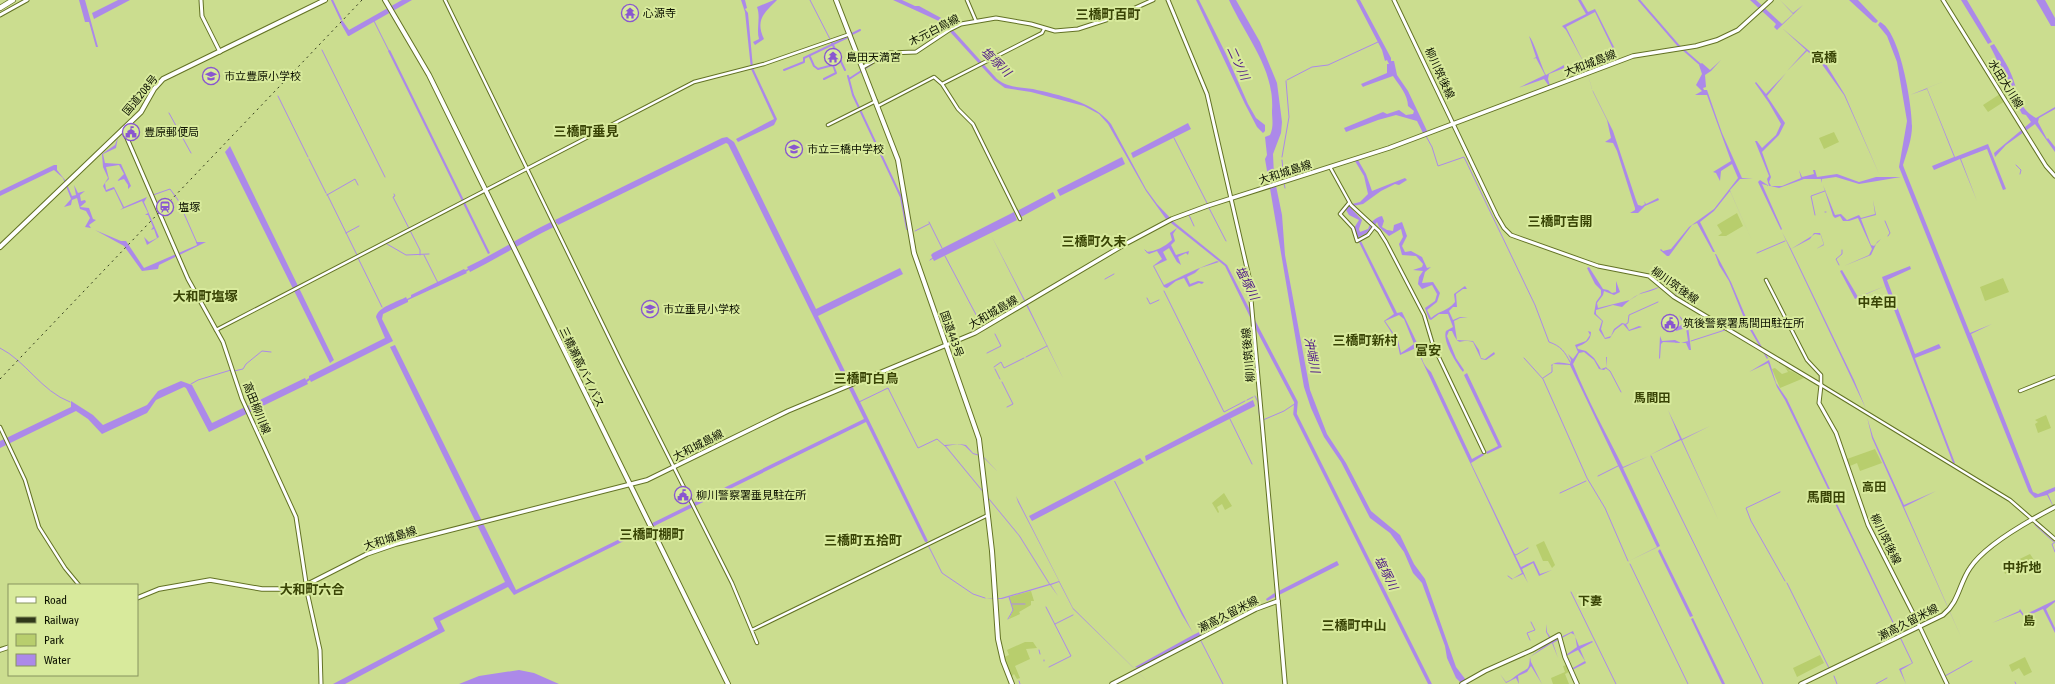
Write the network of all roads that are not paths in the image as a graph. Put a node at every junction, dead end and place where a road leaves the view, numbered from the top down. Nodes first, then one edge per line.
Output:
1 (13, 0) edge
2 (27, 0) edge
3 (200, 0) edge
4 (325, 0) edge
5 (385, 0) edge
6 (445, 0) edge
7 (836, 0) edge
8 (967, 0) edge
9 (1153, 0) edge
10 (1168, 0) edge
11 (1394, 0) edge
12 (1771, 0) edge
13 (1943, 0) edge
14 (0, 8) edge
15 (0, 15) edge
16 (976, 22) junction
17 (1044, 29) junction
18 (850, 34) junction
19 (220, 52) junction
20 (863, 69) junction
21 (942, 84) junction
22 (876, 100) junction
23 (878, 106) junction
24 (1454, 124) junction
25 (828, 126) dead end
26 (123, 128) junction
27 (1330, 167) junction
28 (527, 168) junction
29 (2055, 176) edge
30 (484, 191) junction
31 (1232, 198) junction
32 (1349, 203) junction
33 (1019, 218) dead end
34 (1374, 227) junction
35 (0, 247) edge
36 (1766, 280) dead end
37 (216, 330) junction
38 (947, 346) junction
39 (2055, 377) edge
40 (1821, 386) junction
41 (2020, 391) dead end
42 (0, 427) edge
43 (1484, 452) dead end
44 (674, 467) junction
45 (629, 486) junction
46 (2055, 507) edge
47 (988, 515) junction
48 (2032, 520) junction
49 (2055, 539) edge
50 (78, 584) edge
51 (306, 584) junction
52 (138, 598) edge
53 (1278, 601) junction
54 (1918, 628) junction
55 (752, 630) junction
56 (757, 643) dead end
57 (321, 684) edge
58 (727, 684) edge
59 (1012, 684) edge
60 (1112, 684) edge
61 (1285, 684) edge
62 (1462, 684) edge
63 (1577, 684) edge
64 (1801, 684) edge
65 (1947, 684) edge

1 - 14 highway
2 - 15 main road
3 - 19 main road
4 - 19 highway, 国道208号
5 - 30 highway, 三橋瀬高バイパス
6 - 28 street
7 - 18 highway, 国道443号
8 - 16 street
9 - 17 main road, 木元白鳥線
10 - 31 main road, 柳川筑後線
11 - 24 main road, 柳川筑後線
12 - 24 main road, 大和城島線
13 - 29 main road, 水田大川線
16 - 17 main road, 木元白鳥線
16 - 20 main road, 木元白鳥線
17 - 21 street
18 - 20 highway, 国道443号
18 - 28 street
19 - 26 highway, 国道208号
20 - 22 highway, 国道443号
21 - 23 street
21 - 33 street
22 - 23 highway, 国道443号
22 - 25 street
23 - 38 highway, 国道443号
24 - 27 main road, 大和城島線
24 - 40 main road, 柳川筑後線
26 - 35 highway, 国道208号
26 - 37 main road, 高田柳川線
27 - 31 main road, 大和城島線
27 - 32 street
28 - 30 street
28 - 44 street
30 - 37 street
30 - 45 highway, 三橋瀬高バイパス
31 - 38 main road, 大和城島線
31 - 53 main road, 柳川筑後線
32 - 34 street
32 - 34 street
34 - 43 street
36 - 40 street
37 - 51 main road, 高田柳川線
38 - 44 main road, 大和城島線
38 - 47 highway, 国道443号
39 - 41 street
40 - 48 street
40 - 54 main road, 柳川筑後線
42 - 50 street
44 - 45 main road, 大和城島線
44 - 55 street
45 - 51 main road, 大和城島線
45 - 58 highway, 三橋瀬高バイパス
46 - 48 main road, 瀬高久留米線
47 - 55 street
47 - 59 highway, 国道443号
48 - 49 street
48 - 54 main road, 瀬高久留米線
51 - 52 main road, 大和城島線
51 - 57 main road, 高田柳川線
53 - 60 main road, 瀬高久留米線
53 - 61 main road
54 - 64 main road, 瀬高久留米線
54 - 65 main road, 柳川筑後線
55 - 56 street
62 - 63 main road

